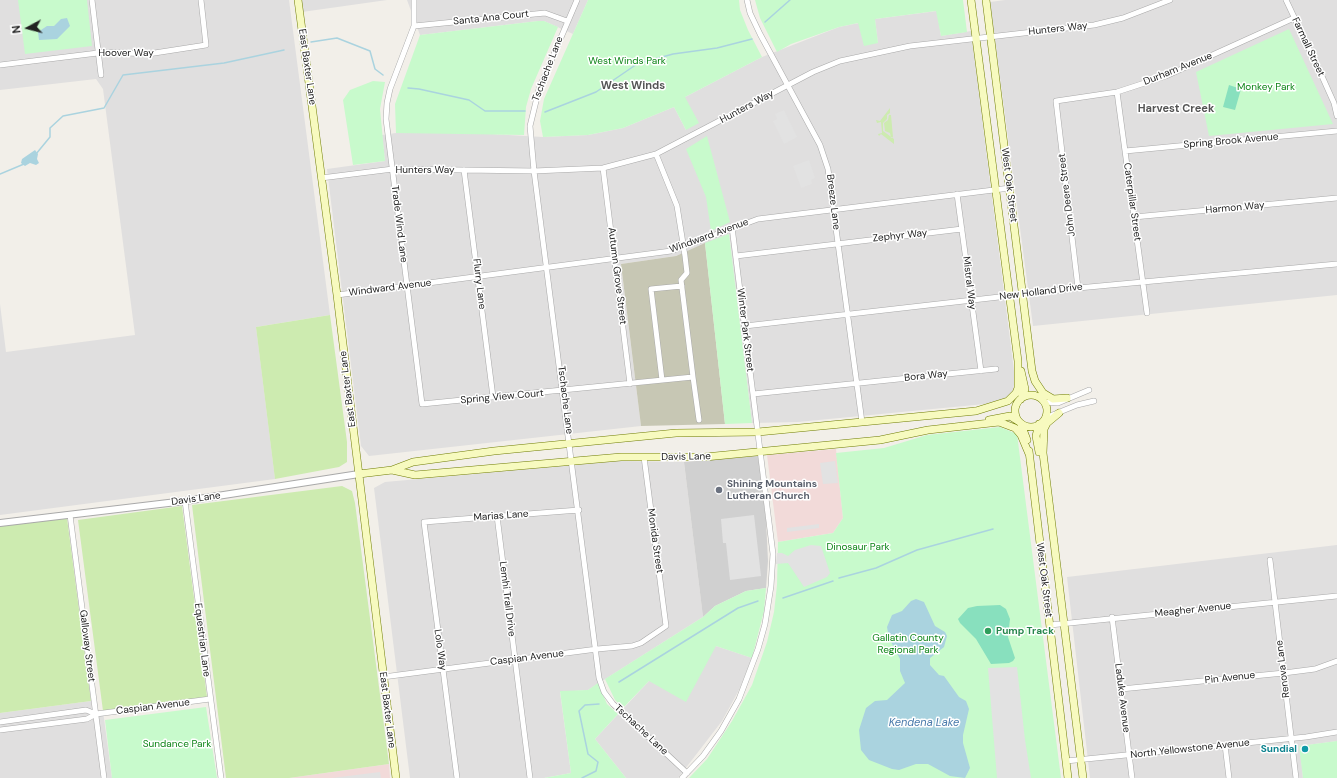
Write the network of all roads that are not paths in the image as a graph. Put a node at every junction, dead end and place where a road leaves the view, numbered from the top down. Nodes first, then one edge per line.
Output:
1 (92, 0) edge
2 (201, 0) edge
3 (298, 0) edge
4 (414, 0) edge
5 (577, 0) edge
6 (747, 0) edge
7 (971, 0) edge
8 (986, 0) edge
9 (1170, 0) edge
10 (1286, 0) edge
11 (1294, 18) junction
12 (567, 21) junction
13 (414, 26) junction
14 (990, 36) junction
15 (976, 37) junction
16 (98, 53) junction
17 (0, 65) edge
18 (101, 75) dead end
19 (788, 85) junction
20 (1117, 92) junction
21 (1056, 101) joint
22 (1337, 116) edge
23 (1337, 131) edge
24 (1125, 151) junction
25 (656, 154) junction
26 (603, 168) junction
27 (393, 169) junction
28 (464, 170) junction
29 (534, 171) junction
30 (321, 178) junction
31 (1010, 188) junction
32 (996, 190) junction
33 (957, 194) junction
34 (1337, 198) edge
35 (833, 209) junction
36 (1134, 217) junction
37 (732, 227) junction
38 (962, 229) junction
39 (838, 243) junction
40 (683, 247) junction
41 (736, 256) junction
42 (615, 258) junction
43 (1337, 264) edge
44 (547, 269) junction
45 (478, 277) junction
46 (1143, 283) junction
47 (407, 286) junction
48 (682, 286) junction
49 (1078, 288) junction
50 (337, 295) junction
51 (1022, 295) junction
52 (1009, 296) junction
53 (971, 300) junction
54 (1147, 313) dead end
55 (847, 314) junction
56 (745, 326) junction
57 (1018, 361) junction
58 (996, 369) dead end
59 (981, 371) junction
60 (1032, 371) junction
61 (693, 377) junction
62 (662, 380) junction
63 (630, 384) junction
64 (857, 384) junction
65 (1089, 390) dead end
66 (564, 391) junction
67 (753, 394) junction
68 (493, 397) junction
69 (1067, 398) junction
70 (1020, 400) junction
71 (1042, 400) junction
72 (1094, 401) dead end
73 (422, 404) joint
74 (976, 411) junction
75 (1059, 413) junction
76 (1045, 418) junction
77 (699, 420) dead end
78 (862, 422) junction
79 (1020, 422) junction
80 (979, 424) junction
81 (1039, 424) junction
82 (758, 432) junction
83 (570, 444) junction
84 (760, 452) junction
85 (1029, 454) junction
86 (644, 457) junction
87 (572, 460) junction
88 (392, 470) junction
89 (1044, 470) junction
90 (359, 474) junction
91 (185, 501) junction
92 (579, 510) junction
93 (70, 514) junction
94 (497, 516) junction
95 (424, 522) joint
96 (0, 523) edge
97 (1270, 560) dead end
98 (1337, 596) edge
99 (1275, 602) junction
100 (1112, 618) junction
101 (1065, 623) junction
102 (1050, 624) junction
103 (666, 626) joint
104 (597, 649) junction
105 (515, 660) junction
106 (1337, 662) edge
107 (443, 669) junction
108 (1284, 673) junction
109 (383, 677) junction
110 (1121, 689) junction
111 (210, 700) junction
112 (96, 714) junction
113 (0, 722) edge
114 (0, 730) edge
115 (1337, 732) edge
116 (1292, 739) junction
117 (1225, 746) junction
118 (1129, 755) junction
119 (1081, 760) junction
120 (1066, 761) junction
121 (687, 773) junction
122 (104, 778) edge
123 (221, 778) edge
124 (396, 778) edge
125 (457, 778) edge
126 (530, 778) edge
127 (682, 778) edge
128 (1068, 778) edge
129 (1083, 778) edge
130 (1132, 778) edge
131 (1229, 778) edge
132 (1296, 778) edge

1 - 16 street
2 - 16 street, Hoover Way
3 - 30 main road, East Baxter Lane
4 - 13 street, Trade Wind Lane
5 - 12 street, Tschache Lane
6 - 19 street, Breeze Lane
7 - 15 main road, West Oak Street
8 - 14 main road, West Oak Street
9 - 14 street, Hunters Way
10 - 11 street, Farmall Street
11 - 20 street, Durham Avenue
11 - 22 street, Farmall Street
12 - 13 street, Santa Ana Court
12 - 29 street, Tschache Lane
13 - 27 street, Trade Wind Lane
14 - 15 street, Hunters Way
14 - 31 main road, West Oak Street
15 - 19 street, Hunters Way
15 - 32 main road, West Oak Street
16 - 17 street, Hoover Way
16 - 18 street
19 - 25 street, Hunters Way
19 - 35 street, Breeze Lane
20 - 21 street, Durham Avenue
20 - 24 street, Caterpillar Street
21 - 49 street, John Deere Street
23 - 24 street, Spring Brook Avenue
24 - 36 street, Caterpillar Street
25 - 26 street, Hunters Way
25 - 40 street
26 - 29 street, Hunters Way
26 - 42 street, Autumn Grove Street
27 - 28 street, Hunters Way
27 - 30 street, Hunters Way
27 - 47 street, Trade Wind Lane
28 - 29 street, Hunters Way
28 - 45 street, Flurry Lane
29 - 44 street, Tschache Lane
30 - 50 main road, East Baxter Lane
31 - 32 street, Windward Avenue
31 - 51 main road, West Oak Street
32 - 33 street, Windward Avenue
32 - 52 main road, West Oak Street
33 - 35 street, Windward Avenue
33 - 38 street, Mistral Way
34 - 36 street, Harmon Way
35 - 37 street, Windward Avenue
35 - 39 street, Breeze Lane
36 - 46 street, Caterpillar Street
37 - 40 street, Windward Avenue
37 - 41 street, Winter Park Street
38 - 39 street, Zephyr Way
38 - 53 street, Mistral Way
39 - 41 street, Zephyr Way
39 - 55 street, Breeze Lane
40 - 42 street, Windward Avenue
40 - 48 street
41 - 56 street, Winter Park Street
42 - 44 street, Windward Avenue
42 - 63 street, Autumn Grove Street
43 - 46 street, New Holland Drive
44 - 45 street, Windward Avenue
44 - 66 street, Tschache Lane
45 - 47 street, Windward Avenue
45 - 68 street, Flurry Lane
46 - 49 street, New Holland Drive
46 - 54 street, Caterpillar Street
47 - 50 street, Windward Avenue
47 - 73 street, Trade Wind Lane
48 - 61 street
48 - 62 street
49 - 51 street, New Holland Drive
50 - 90 main road, East Baxter Lane
51 - 52 street, New Holland Drive
51 - 60 main road, West Oak Street
52 - 53 street, New Holland Drive
52 - 57 main road, West Oak Street
53 - 55 street, New Holland Drive
53 - 59 street, Mistral Way
55 - 56 street, New Holland Drive
55 - 64 street, Breeze Lane
56 - 67 street, Winter Park Street
57 - 70 main road
57 - 74 main road
58 - 59 street, Bora Way
59 - 64 street, Bora Way
60 - 69 main road
60 - 71 main road
61 - 62 street, Spring View Court
61 - 77 street
62 - 63 street, Spring View Court
63 - 66 street, Spring View Court
64 - 67 street, Bora Way
64 - 78 street, Breeze Lane
65 - 69 street
66 - 68 street, Spring View Court
66 - 83 street, Tschache Lane
67 - 82 street, Winter Park Street
68 - 73 street, Spring View Court
69 - 71 street
70 - 71 main road
70 - 74 main road
70 - 79 main road
71 - 76 main road
72 - 75 street
74 - 78 main road, Davis Lane
75 - 76 street
75 - 89 main road
76 - 81 main road
78 - 82 main road, Davis Lane
79 - 80 main road
79 - 81 main road
79 - 85 main road
80 - 84 main road, Davis Lane
80 - 85 main road
81 - 89 main road
82 - 83 main road, Davis Lane
82 - 84 street, Winter Park Street
83 - 87 street, Tschache Lane
83 - 88 main road, Davis Lane
84 - 86 main road, Davis Lane
84 - 121 street, Winter Park Street
85 - 102 main road, West Oak Street
86 - 87 main road, Davis Lane
86 - 103 street, Monida Street
87 - 88 main road, Davis Lane
87 - 92 street, Tschache Lane
88 - 90 main road, Davis Lane
89 - 101 main road, West Oak Street
90 - 91 street, Davis Lane
90 - 109 main road, East Baxter Lane
91 - 93 street, Davis Lane
91 - 111 street, Equestrian Lane
92 - 94 street, Marias Lane
92 - 104 street, Tschache Lane
93 - 96 street, Davis Lane
93 - 112 street, Galloway Street
94 - 95 street, Marias Lane
94 - 105 street, Lemhi Trail Drive
95 - 107 street, Lolo Way
97 - 99 street, Renova Lane
98 - 99 street, Meagher Avenue
99 - 100 street, Meagher Avenue
99 - 108 street, Renova Lane
100 - 101 street, Meagher Avenue
100 - 110 street, Laduke Avenue
101 - 102 street, Meagher Avenue
101 - 119 main road, West Oak Street
102 - 120 main road, West Oak Street
103 - 104 street, Caspian Avenue
104 - 105 street, Caspian Avenue
104 - 121 street, Tschache Lane
105 - 107 street, Caspian Avenue
105 - 126 street, Lemhi Trail Drive
106 - 108 street, Pin Avenue
107 - 109 street, Caspian Avenue
107 - 125 street, Lolo Way
108 - 110 street, Pin Avenue
108 - 116 street, Renova Lane
109 - 124 main road, East Baxter Lane
110 - 118 street, Laduke Avenue
111 - 112 street, Caspian Avenue
111 - 123 street, Equestrian Lane
112 - 113 street, Caspian Avenue
112 - 114 street, Caspian Avenue
112 - 122 street, Galloway Street
115 - 116 street, North Yellowstone Avenue
116 - 117 street, North Yellowstone Avenue
116 - 132 street, Renova Lane
117 - 118 street, North Yellowstone Avenue
117 - 131 street
118 - 119 street, North Yellowstone Avenue
118 - 130 street, Laduke Avenue
119 - 120 street, North Yellowstone Avenue
119 - 129 main road, West Oak Street
120 - 128 main road, West Oak Street
121 - 127 street, Winter Park Street

